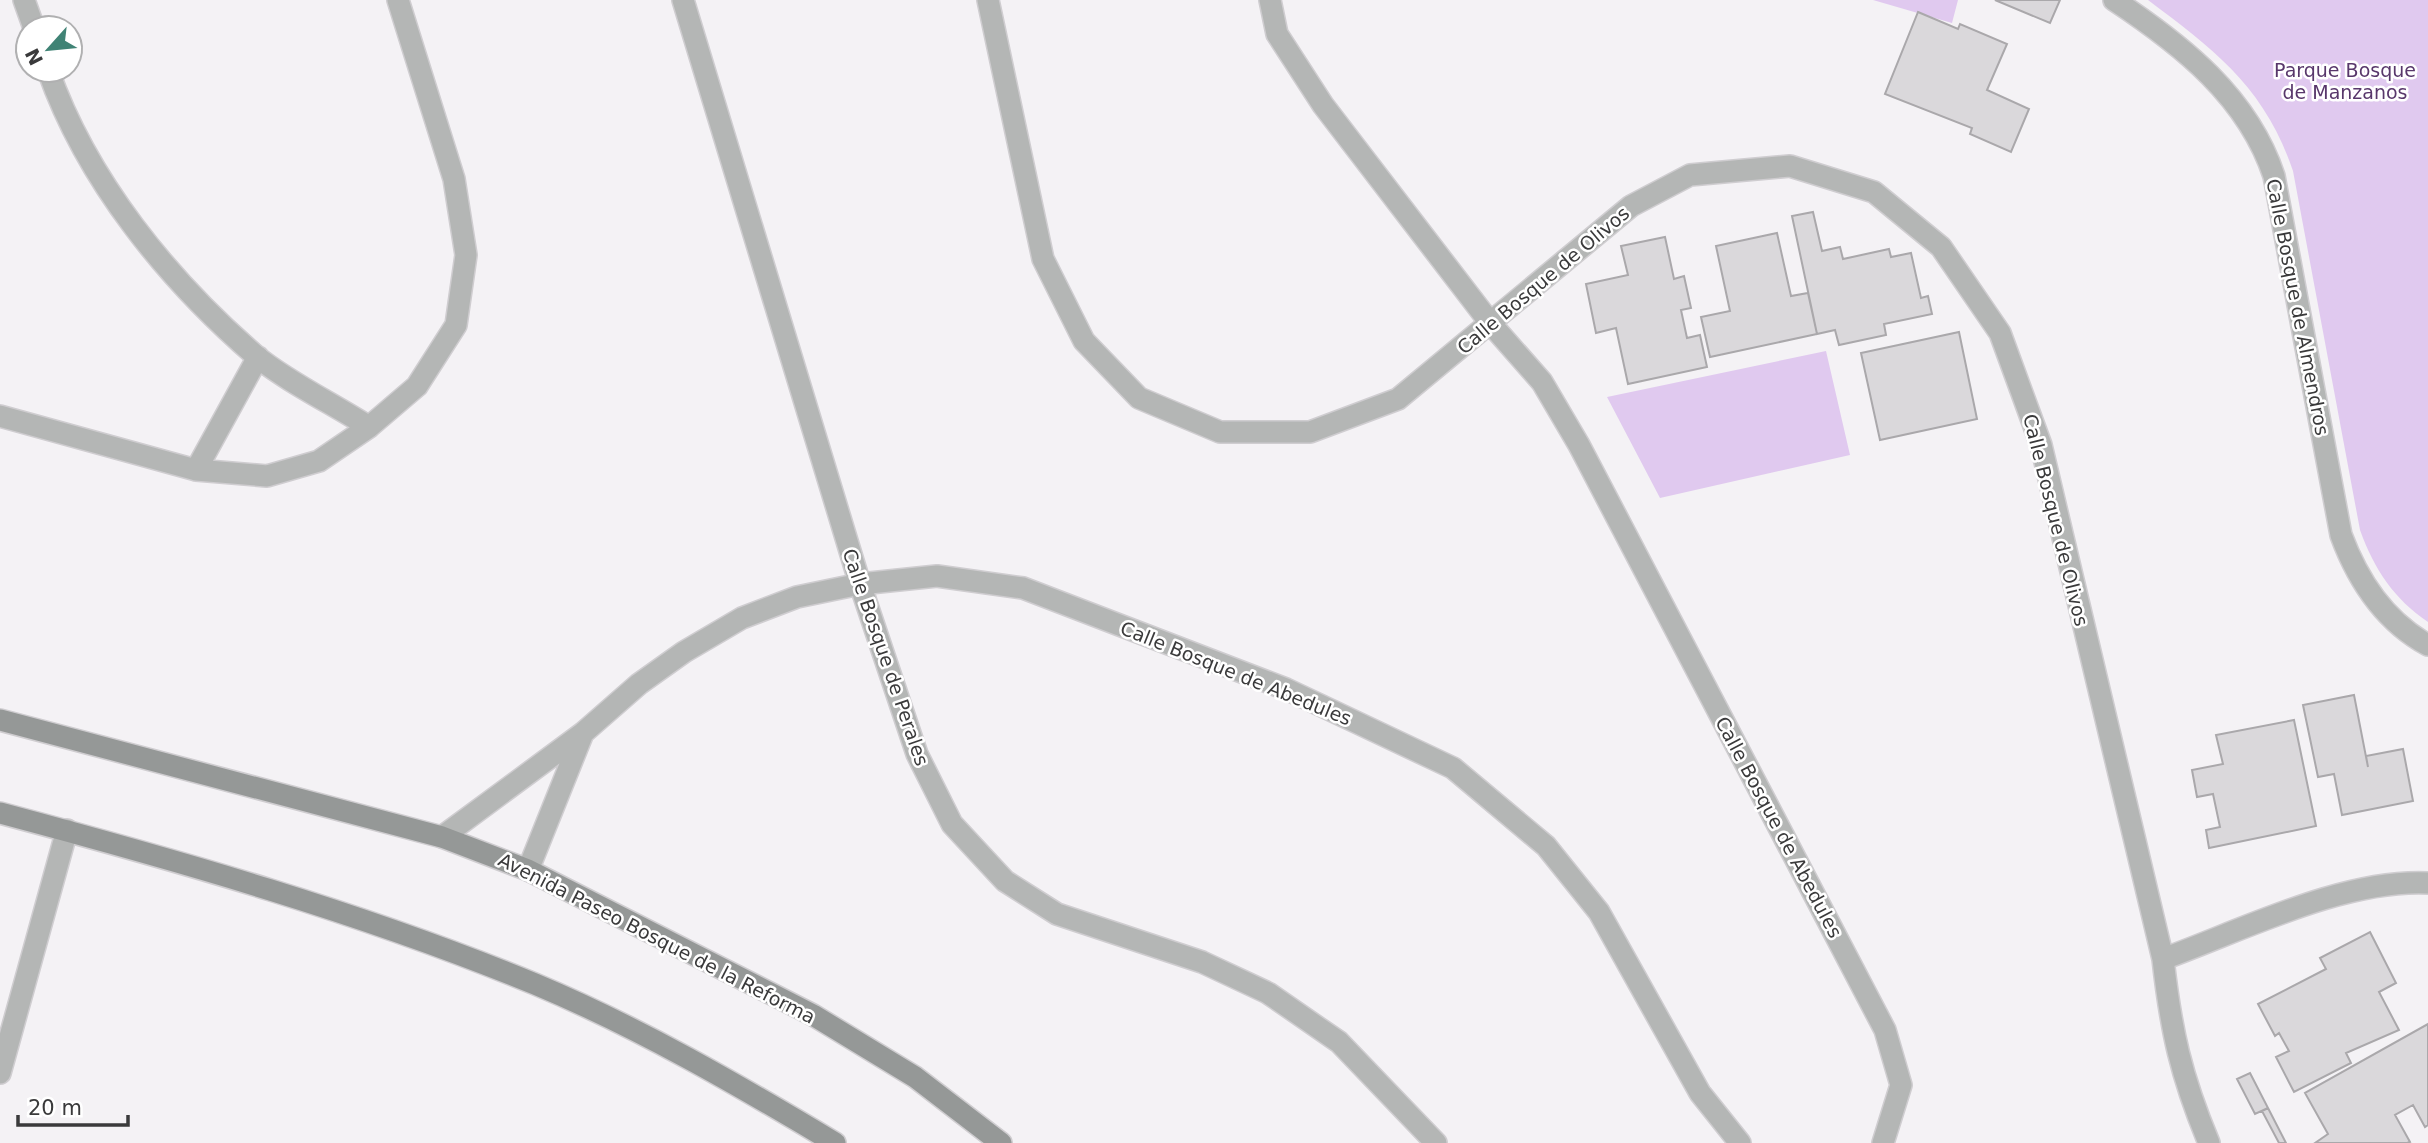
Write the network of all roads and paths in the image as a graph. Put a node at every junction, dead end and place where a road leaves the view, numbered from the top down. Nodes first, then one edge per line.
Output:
1 (398, 0) edge
2 (683, 0) edge
3 (988, 0) edge
4 (1270, 0) edge
5 (2114, 0) edge
6 (55, 84) edge
7 (1491, 324) junction
8 (258, 357) junction
9 (0, 416) edge
10 (369, 426) junction
11 (196, 470) junction
12 (860, 584) junction
13 (2428, 645) edge
14 (0, 720) edge
15 (583, 733) junction
16 (0, 813) edge
17 (67, 831) junction
18 (442, 837) junction
19 (528, 870) junction
20 (2428, 883) edge
21 (2164, 959) junction
22 (0, 1073) edge
23 (835, 1143) edge
24 (1001, 1143) edge
25 (1436, 1143) edge
26 (1740, 1143) edge
27 (1883, 1143) edge
28 (2210, 1143) edge

1 - 10 street
2 - 12 street, Calle Bosque de Perales
3 - 7 street, Calle Bosque de Olivos
4 - 7 street, Calle Bosque de Abedules
5 - 13 street, Calle Bosque de Almendros
6 - 8 street
7 - 21 street, Calle Bosque de Olivos
7 - 27 street, Calle Bosque de Abedules
8 - 10 street
8 - 11 street
9 - 11 street
10 - 11 street
12 - 15 street, Calle Bosque de Abedules
12 - 25 street, Calle Bosque de Perales
12 - 26 street, Calle Bosque de Abedules
14 - 18 main road, Avenida Paseo Bosque de la Reforma
15 - 18 street, Calle Bosque de Abedules
15 - 19 street, Calle Bosque de Abedules
16 - 17 main road
17 - 22 street
17 - 23 main road
18 - 19 main road, Avenida Paseo Bosque de la Reforma
19 - 24 main road, Avenida Paseo Bosque de la Reforma
20 - 21 street
21 - 28 street, Calle Bosque de Olivos

